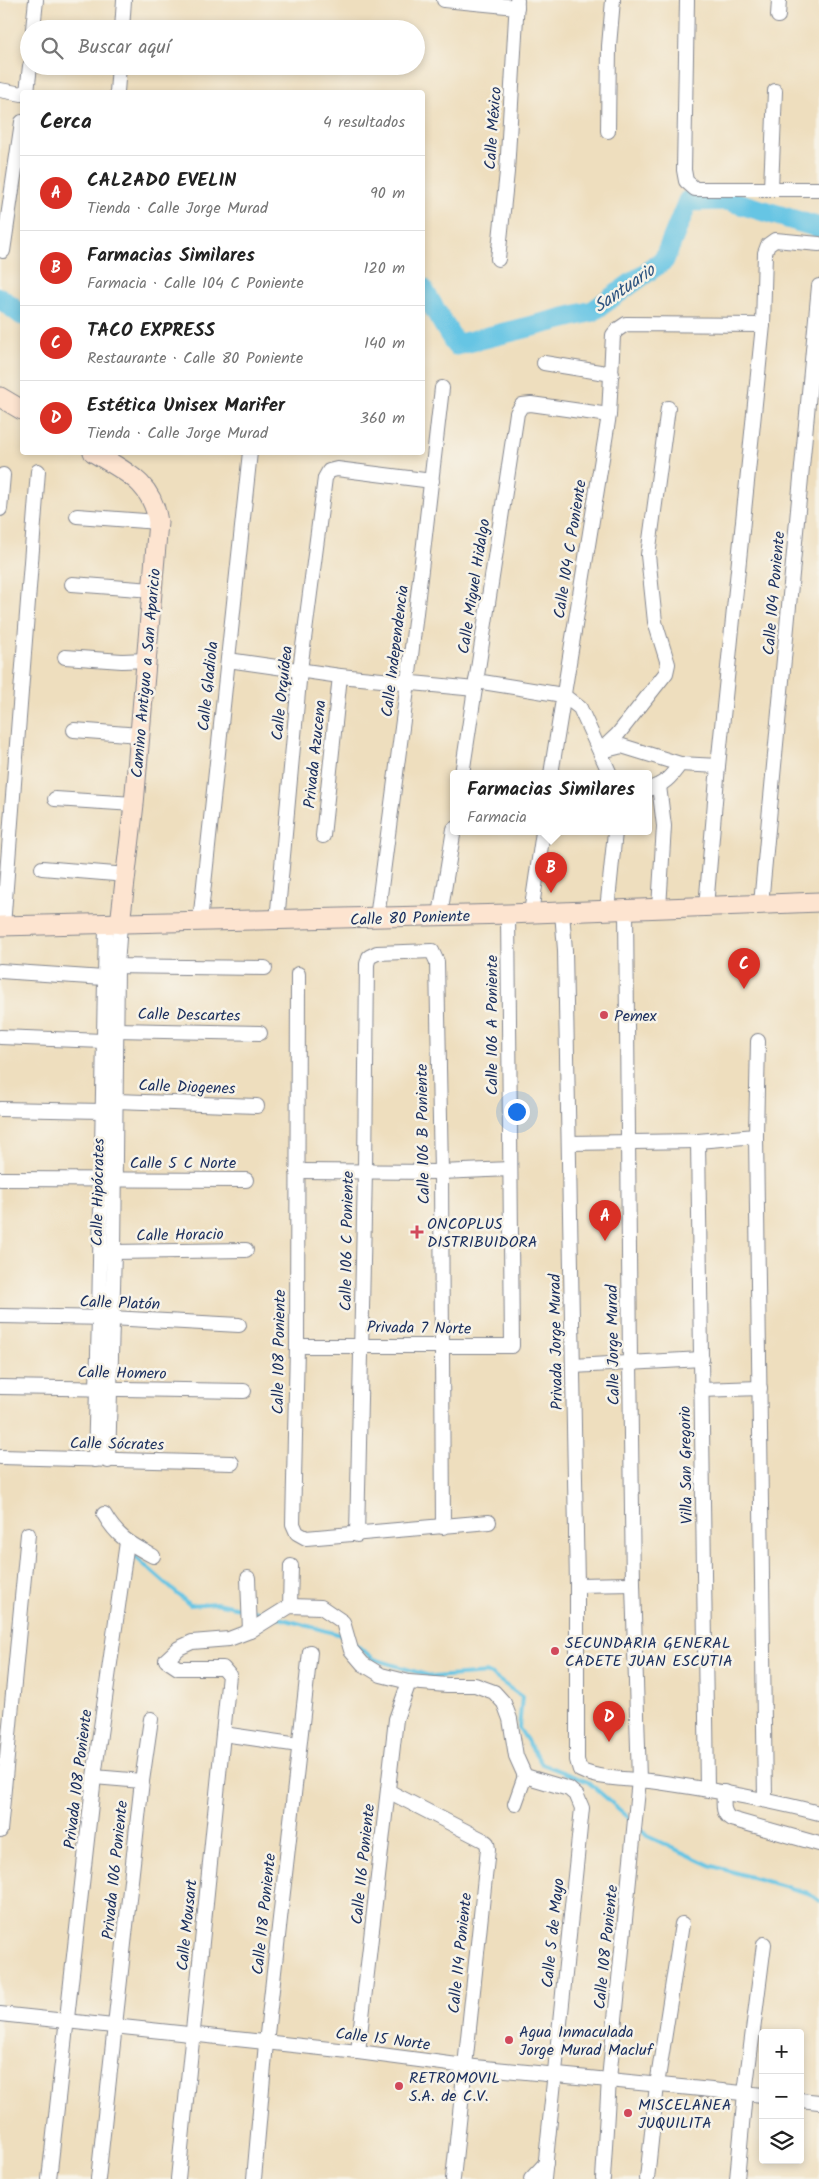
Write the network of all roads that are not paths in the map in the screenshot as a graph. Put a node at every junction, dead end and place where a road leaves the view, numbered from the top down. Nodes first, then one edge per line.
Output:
1 (36, 0) edge
2 (124, 0) edge
3 (444, 0) edge
4 (613, 0) edge
5 (686, 0) edge
6 (779, 0) edge
7 (517, 4) edge
8 (778, 16) dead end
9 (34, 20) edge
10 (123, 20) edge
11 (29, 75) edge
12 (118, 75) edge
13 (0, 90) edge
14 (27, 90) edge
15 (117, 90) edge
16 (775, 92) dead end
17 (20, 94) edge
18 (608, 131) dead end
19 (20, 136) edge
20 (771, 188) junction
21 (819, 189) edge
22 (819, 244) edge
23 (3, 251) dead end
24 (498, 259) dead end
25 (819, 286) edge
26 (763, 325) junction
27 (816, 350) edge
28 (544, 363) dead end
29 (612, 374) junction
30 (442, 388) dead end
31 (0, 397) edge
32 (668, 408) dead end
33 (20, 409) edge
34 (609, 415) junction
35 (98, 455) edge
36 (250, 455) edge
37 (38, 471) dead end
38 (3, 475) dead end
39 (432, 481) junction
40 (0, 509) edge
41 (77, 516) dead end
42 (158, 522) junction
43 (72, 584) dead end
44 (152, 590) junction
45 (65, 657) dead end
46 (147, 660) junction
47 (228, 660) junction
48 (300, 670) junction
49 (340, 676) junction
50 (408, 682) junction
51 (476, 685) junction
52 (563, 695) junction
53 (74, 730) dead end
54 (140, 735) junction
55 (600, 751) junction
56 (680, 764) junction
57 (718, 766) junction
58 (463, 770) edge
59 (552, 770) edge
60 (608, 770) edge
61 (654, 788) edge
62 (56, 799) dead end
63 (134, 804) junction
64 (453, 835) edge
65 (543, 835) edge
66 (615, 835) edge
67 (323, 836) dead end
68 (42, 868) dead end
69 (127, 875) junction
70 (819, 902) edge
71 (761, 904) junction
72 (706, 907) junction
73 (659, 908) junction
74 (607, 910) junction
75 (626, 910) junction
76 (562, 912) junction
77 (531, 913) junction
78 (508, 914) junction
79 (440, 915) junction
80 (377, 918) junction
81 (276, 921) junction
82 (200, 922) junction
83 (113, 924) junction
84 (2, 926) edge
85 (377, 953) joint
86 (265, 968) dead end
87 (108, 970) junction
88 (0, 971) edge
89 (298, 974) dead end
90 (116, 1030) junction
91 (260, 1033) dead end
92 (0, 1037) edge
93 (103, 1041) junction
94 (758, 1042) dead end
95 (109, 1086) junction
96 (116, 1101) junction
97 (257, 1106) dead end
98 (0, 1109) edge
99 (102, 1111) junction
100 (756, 1136) junction
101 (698, 1141) junction
102 (569, 1143) junction
103 (627, 1143) junction
104 (510, 1169) junction
105 (297, 1171) junction
106 (366, 1171) junction
107 (440, 1172) junction
108 (0, 1179) edge
109 (101, 1180) junction
110 (115, 1180) junction
111 (246, 1180) dead end
112 (246, 1250) dead end
113 (114, 1252) junction
114 (0, 1316) edge
115 (105, 1318) junction
116 (239, 1325) dead end
117 (362, 1344) junction
118 (442, 1345) junction
119 (296, 1346) junction
120 (512, 1346) joint
121 (702, 1359) junction
122 (630, 1362) junction
123 (573, 1366) junction
124 (0, 1387) edge
125 (760, 1388) junction
126 (96, 1390) junction
127 (111, 1390) junction
128 (701, 1390) junction
129 (244, 1391) dead end
130 (0, 1457) edge
131 (101, 1460) junction
132 (232, 1463) dead end
133 (104, 1514) dead end
134 (489, 1522) dead end
135 (442, 1527) junction
136 (28, 1534) dead end
137 (357, 1535) junction
138 (127, 1542) junction
139 (153, 1556) dead end
140 (291, 1566) dead end
141 (248, 1578) dead end
142 (633, 1584) junction
143 (577, 1585) junction
144 (290, 1606) junction
145 (250, 1631) junction
146 (310, 1652) dead end
147 (409, 1682) junction
148 (151, 1719) dead end
149 (223, 1734) junction
150 (299, 1746) junction
151 (526, 1776) junction
152 (94, 1777) junction
153 (639, 1780) junction
154 (142, 1781) junction
155 (707, 1789) junction
156 (388, 1791) junction
157 (724, 1792) junction
158 (765, 1799) junction
159 (515, 1804) dead end
160 (819, 1813) edge
161 (0, 1831) edge
162 (819, 1844) edge
163 (682, 1924) dead end
164 (764, 1944) dead end
165 (0, 2014) edge
166 (66, 2021) junction
167 (114, 2026) junction
168 (192, 2034) junction
169 (266, 2043) junction
170 (358, 2052) junction
171 (465, 2066) junction
172 (556, 2074) junction
173 (609, 2079) junction
174 (657, 2085) junction
175 (745, 2093) junction
176 (759, 2095) edge
177 (804, 2100) edge
178 (819, 2102) edge
179 (546, 2163) junction
180 (48, 2179) edge
181 (98, 2179) edge
182 (178, 2179) edge
183 (254, 2179) edge
184 (453, 2179) edge
185 (531, 2179) edge
186 (544, 2179) edge
187 (603, 2179) edge
188 (647, 2179) edge
189 (737, 2179) edge

1 - 9 street
2 - 10 street
3 - 7 street
4 - 18 street
5 - 20 street
6 - 8 street
7 - 24 street, Calle México
11 - 14 street
12 - 15 street
13 - 17 street
16 - 20 street
19 - 23 street
20 - 21 street
22 - 26 street
25 - 27 street, Calle 104 Poniente
26 - 29 street, Calle 104 C Poniente
26 - 57 street
27 - 71 street, Calle 104 Poniente
28 - 29 street
29 - 34 street, Calle 104 C Poniente
30 - 39 street, Calle Independencia
31 - 33 street
32 - 55 street
34 - 51 street, Calle Miguel Hidalgo
34 - 52 street, Calle 104 C Poniente
35 - 42 street, Camino Antiguo a San Aparicio
36 - 47 street, Calle Gladiola
37 - 84 street
38 - 40 street
39 - 48 street, Calle Orquídea
39 - 50 street, Calle Independencia
41 - 42 street
42 - 44 street, Camino Antiguo a San Aparicio
43 - 44 street
44 - 46 street, Camino Antiguo a San Aparicio
45 - 46 street
46 - 54 street, Camino Antiguo a San Aparicio
47 - 48 street
47 - 82 street, Calle Gladiola
48 - 49 street
48 - 81 street, Calle Orquídea
49 - 50 street
49 - 67 street, Privada Azucena
50 - 51 street
50 - 80 street, Calle Independencia
51 - 52 street
51 - 58 street, Calle Miguel Hidalgo
52 - 55 street
52 - 59 street, Calle 104 C Poniente
53 - 54 street
54 - 63 street, Camino Antiguo a San Aparicio
55 - 56 street
55 - 60 street
56 - 57 street
56 - 61 street
57 - 72 street
61 - 73 street
62 - 63 street
63 - 69 street, Camino Antiguo a San Aparicio
64 - 79 street
65 - 77 street
66 - 74 street
68 - 69 street
69 - 83 street, Camino Antiguo a San Aparicio
70 - 71 street, Calle 80 Poniente
71 - 72 street, Calle 80 Poniente
72 - 73 street, Calle 80 Poniente
73 - 75 street, Calle 80 Poniente
74 - 75 street, Calle 80 Poniente
74 - 76 street, Calle 80 Poniente
75 - 103 street, Calle Jorge Murad
76 - 77 street, Calle 80 Poniente
76 - 102 street, Privada Jorge Murad
77 - 78 street, Calle 80 Poniente
78 - 79 street, Calle 80 Poniente
78 - 104 street, Calle 106 A Poniente
79 - 80 street, Calle 80 Poniente
80 - 81 street, Calle 80 Poniente
81 - 82 street, Calle 80 Poniente
82 - 83 street, Calle 80 Poniente
83 - 84 street, Calle 80 Poniente
83 - 87 street, Calle Hipócrates
85 - 106 street, Calle 106 C Poniente
85 - 107 street, Calle 106 B Poniente
86 - 87 street
87 - 88 street
87 - 90 street, Calle Hipócrates
87 - 93 street, Calle Hipócrates
89 - 105 street, Calle 108 Poniente
90 - 91 street, Calle Descartes
90 - 95 street, Calle Hipócrates
92 - 93 street
93 - 95 street, Calle Hipócrates
94 - 100 street
95 - 96 street, Calle Hipócrates
95 - 99 street, Calle Hipócrates
96 - 97 street, Calle Diogenes
96 - 110 street, Calle Hipócrates
98 - 99 street
99 - 109 street, Calle Hipócrates
100 - 101 street
100 - 125 street
101 - 103 street
101 - 121 street, Villa San Gregorio
102 - 103 street
102 - 123 street, Privada Jorge Murad
103 - 122 street, Calle Jorge Murad
104 - 107 street
104 - 120 street, Calle 106 A Poniente
105 - 106 street
105 - 119 street, Calle 108 Poniente
106 - 107 street
106 - 117 street, Calle 106 C Poniente
107 - 118 street, Calle 106 B Poniente
108 - 109 street, Calle 5 C Norte
109 - 110 street, Calle 5 C Norte
109 - 115 street, Calle Hipócrates
110 - 111 street, Calle 5 C Norte
110 - 113 street, Calle Hipócrates
112 - 113 street, Calle Horacio
113 - 115 street, Calle Hipócrates
114 - 115 street, Calle Platón
115 - 116 street, Calle Platón
115 - 126 street, Calle Hipócrates
115 - 127 street, Calle Hipócrates
117 - 118 street, Privada 7 Norte
117 - 119 street, Privada 7 Norte
117 - 137 street, Calle 106 C Poniente
118 - 120 street, Privada 7 Norte
118 - 135 street, Calle 106 B Poniente
119 - 137 street, Calle 108 Poniente
121 - 122 street
121 - 128 street, Villa San Gregorio
122 - 123 street
122 - 142 street, Calle Jorge Murad
123 - 143 street, Privada Jorge Murad
124 - 126 street, Calle Homero
125 - 128 street
125 - 158 street
126 - 127 street, Calle Homero
126 - 131 street, Calle Hipócrates
127 - 129 street, Calle Homero
127 - 131 street, Calle Hipócrates
128 - 155 street, Villa San Gregorio
130 - 131 street, Calle Sócrates
131 - 132 street, Calle Sócrates
133 - 138 street
134 - 135 street
135 - 137 street
136 - 161 street
138 - 139 street
138 - 152 street, Privada 108 Poniente
140 - 144 street
141 - 145 street
142 - 143 street
142 - 153 street, Calle Jorge Murad
143 - 153 street, Privada Jorge Murad
144 - 145 street
144 - 147 street
145 - 149 street, Calle Mousart
146 - 150 street, Calle 118 Poniente
147 - 151 street
147 - 156 street, Calle 116 Poniente
148 - 154 street, Privada 106 Poniente
149 - 150 street
149 - 168 street, Calle Mousart
150 - 169 street, Calle 118 Poniente
151 - 159 street
151 - 172 street, Calle 5 de Mayo
152 - 154 street
152 - 166 street, Privada 108 Poniente
153 - 155 street
153 - 173 street, Calle 108 Poniente
154 - 167 street, Privada 106 Poniente
155 - 157 street
156 - 170 street, Calle 116 Poniente
156 - 171 street, Calle 114 Poniente
157 - 158 street
157 - 162 street
158 - 160 street
163 - 174 street
164 - 175 street
165 - 166 street, Calle 15 Norte
166 - 167 street, Calle 15 Norte
166 - 180 street, Privada 108 Poniente
167 - 168 street, Calle 15 Norte
167 - 181 street, Privada 106 Poniente
168 - 169 street, Calle 15 Norte
168 - 182 street, Calle Mousart
169 - 170 street, Calle 15 Norte
169 - 183 street, Calle 118 Poniente
170 - 171 street, Calle 15 Norte
171 - 172 street, Calle 15 Norte
171 - 184 street, Calle 114 Poniente
172 - 173 street, Calle 15 Norte
172 - 179 street, Calle 5 de Mayo
173 - 174 street, Calle 15 Norte
173 - 187 street, Calle 108 Poniente
174 - 175 street, Calle 15 Norte
174 - 188 street
175 - 176 street, Calle 15 Norte
175 - 189 street
177 - 178 street
179 - 185 street
179 - 186 street, Calle 5 de Mayo

